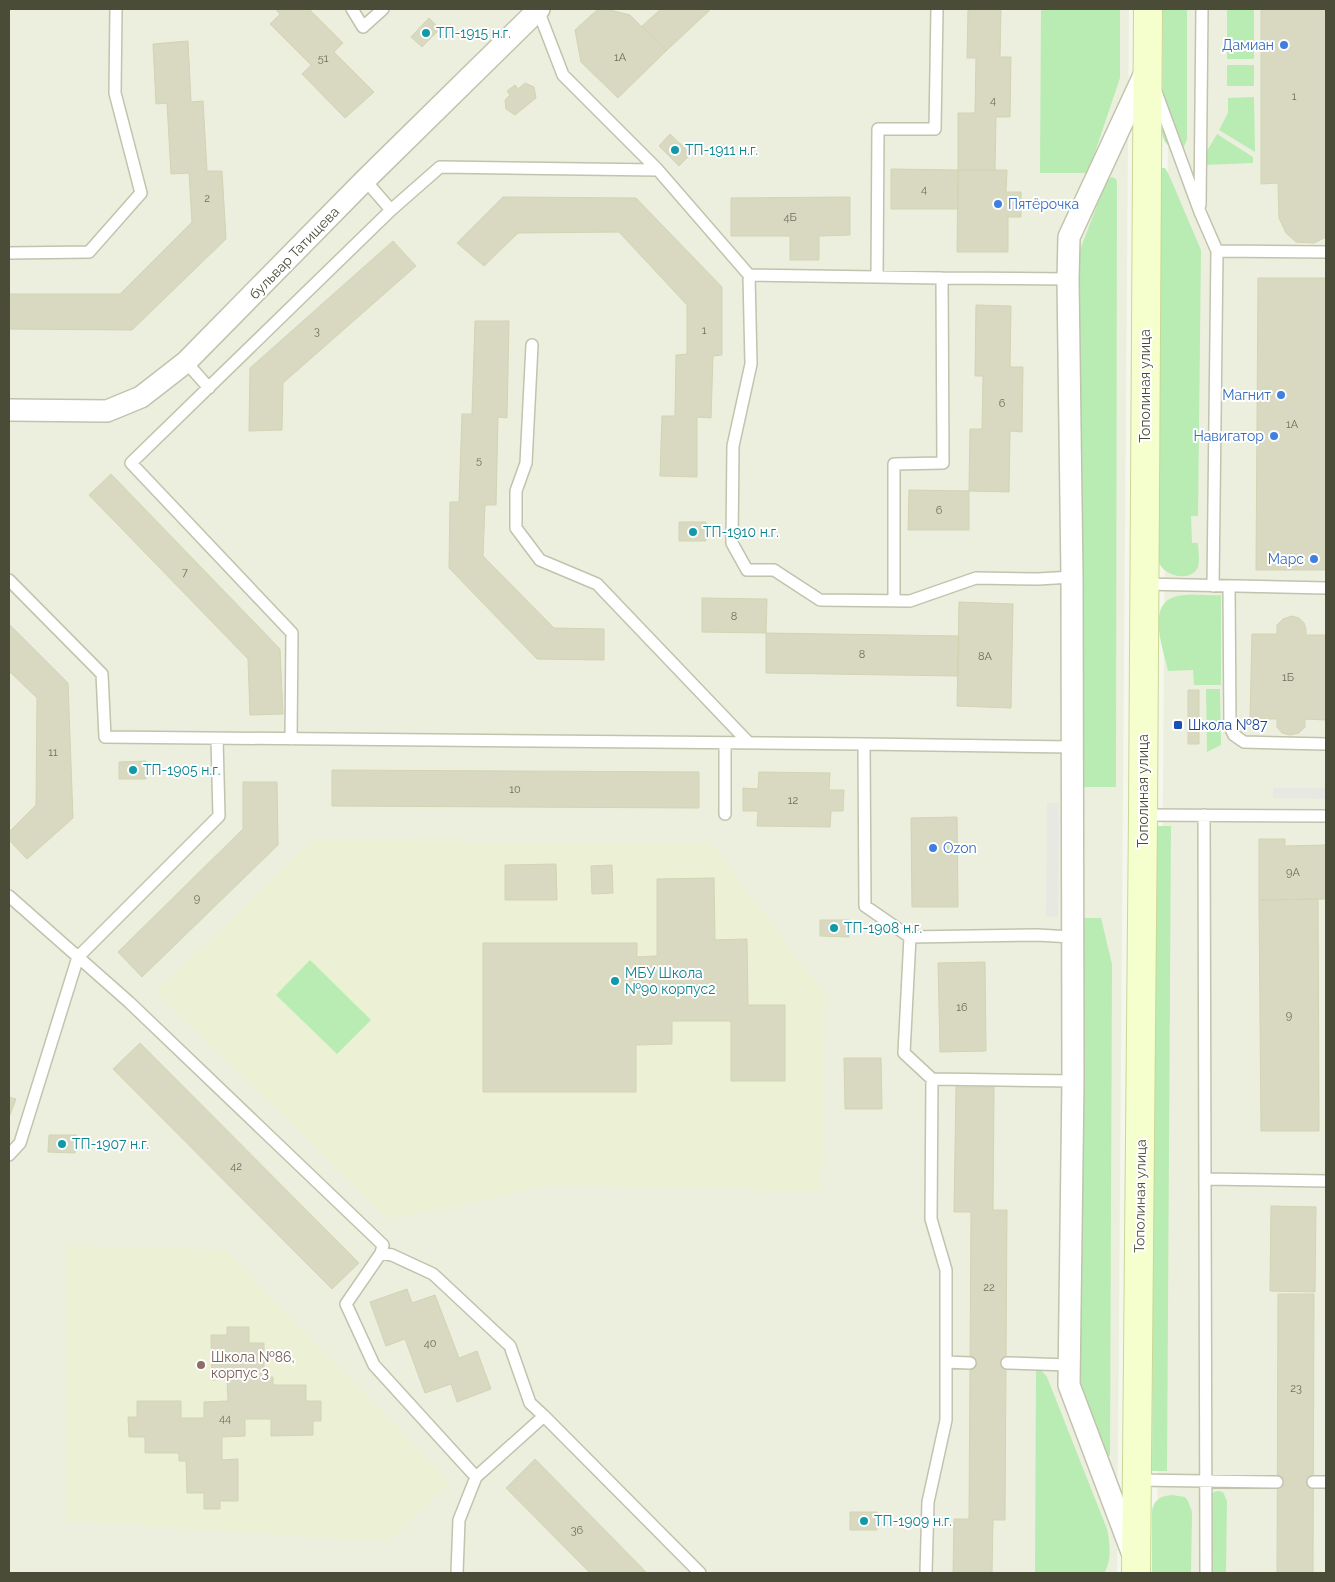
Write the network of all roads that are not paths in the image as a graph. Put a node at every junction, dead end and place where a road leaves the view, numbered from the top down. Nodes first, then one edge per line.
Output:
1 (116, 9) edge
2 (352, 9) edge
3 (383, 9) edge
4 (538, 9) edge
5 (937, 9) edge
6 (1148, 9) edge
7 (1202, 9) edge
8 (1147, 69) junction
9 (658, 170) junction
10 (365, 180) junction
11 (391, 210) junction
12 (1200, 212) junction
13 (1217, 251) junction
14 (1326, 252) edge
15 (9, 253) edge
16 (749, 275) junction
17 (876, 277) junction
18 (942, 278) junction
19 (1068, 279) junction
20 (532, 344) dead end
21 (186, 362) junction
22 (209, 388) junction
23 (9, 410) edge
24 (1072, 577) junction
25 (9, 580) edge
26 (1143, 584) junction
27 (1213, 586) junction
28 (1229, 586) junction
29 (1326, 588) edge
30 (894, 601) junction
31 (217, 739) junction
32 (291, 739) junction
33 (725, 743) junction
34 (749, 743) junction
35 (864, 744) junction
36 (1326, 744) edge
37 (1072, 748) junction
38 (725, 814) dead end
39 (1143, 815) junction
40 (1204, 815) junction
41 (1326, 816) edge
42 (9, 896) edge
43 (1072, 936) junction
44 (910, 937) junction
45 (78, 957) junction
46 (932, 1079) junction
47 (1073, 1081) junction
48 (9, 1155) edge
49 (1205, 1179) junction
50 (1326, 1181) edge
51 (381, 1253) junction
52 (946, 1362) junction
53 (970, 1363) dead end
54 (1006, 1363) dead end
55 (1069, 1364) junction
56 (544, 1416) junction
57 (476, 1477) junction
58 (1137, 1480) junction
59 (1206, 1481) junction
60 (1278, 1482) dead end
61 (1314, 1482) dead end
62 (1326, 1482) edge
63 (1136, 1568) edge
64 (457, 1573) edge
65 (700, 1573) edge
66 (926, 1573) edge
67 (1206, 1573) edge

1 - 15 lane
2 - 3 lane
4 - 9 lane
4 - 10 street, бульвар Татищева
5 - 17 lane
6 - 8 main road, Тополиная улица
7 - 12 lane
8 - 12 lane
8 - 19 street
8 - 26 main road, Тополиная улица
9 - 11 lane
9 - 16 lane
10 - 11 lane
10 - 21 street, бульвар Татищева
11 - 22 lane
12 - 13 lane
13 - 14 lane
13 - 27 lane
16 - 17 lane
16 - 30 lane
17 - 18 lane
18 - 19 lane
18 - 30 lane
19 - 24 street
20 - 34 lane
21 - 22 lane
21 - 23 street, бульвар Татищева
22 - 32 lane
24 - 30 lane
24 - 37 street
25 - 31 lane
26 - 27 lane
26 - 39 main road, Тополиная улица
27 - 28 lane
28 - 29 lane
28 - 36 lane
31 - 32 lane
31 - 45 lane
32 - 33 lane
33 - 34 lane
33 - 38 lane
34 - 35 lane
35 - 37 lane
35 - 44 lane
37 - 43 street
39 - 40 lane
39 - 58 main road, Тополиная улица
40 - 41 lane
40 - 49 lane
42 - 45 lane
43 - 44 lane
43 - 47 street
44 - 46 lane
45 - 48 lane
45 - 51 lane
46 - 47 lane
46 - 52 lane
47 - 55 street
49 - 50 lane
49 - 59 lane
51 - 56 lane
51 - 57 lane
52 - 53 lane
52 - 66 lane
54 - 55 lane
55 - 63 street
56 - 57 lane
56 - 65 lane
57 - 64 lane
58 - 59 lane
58 - 63 main road, Тополиная улица
59 - 60 lane
59 - 67 lane
61 - 62 lane

